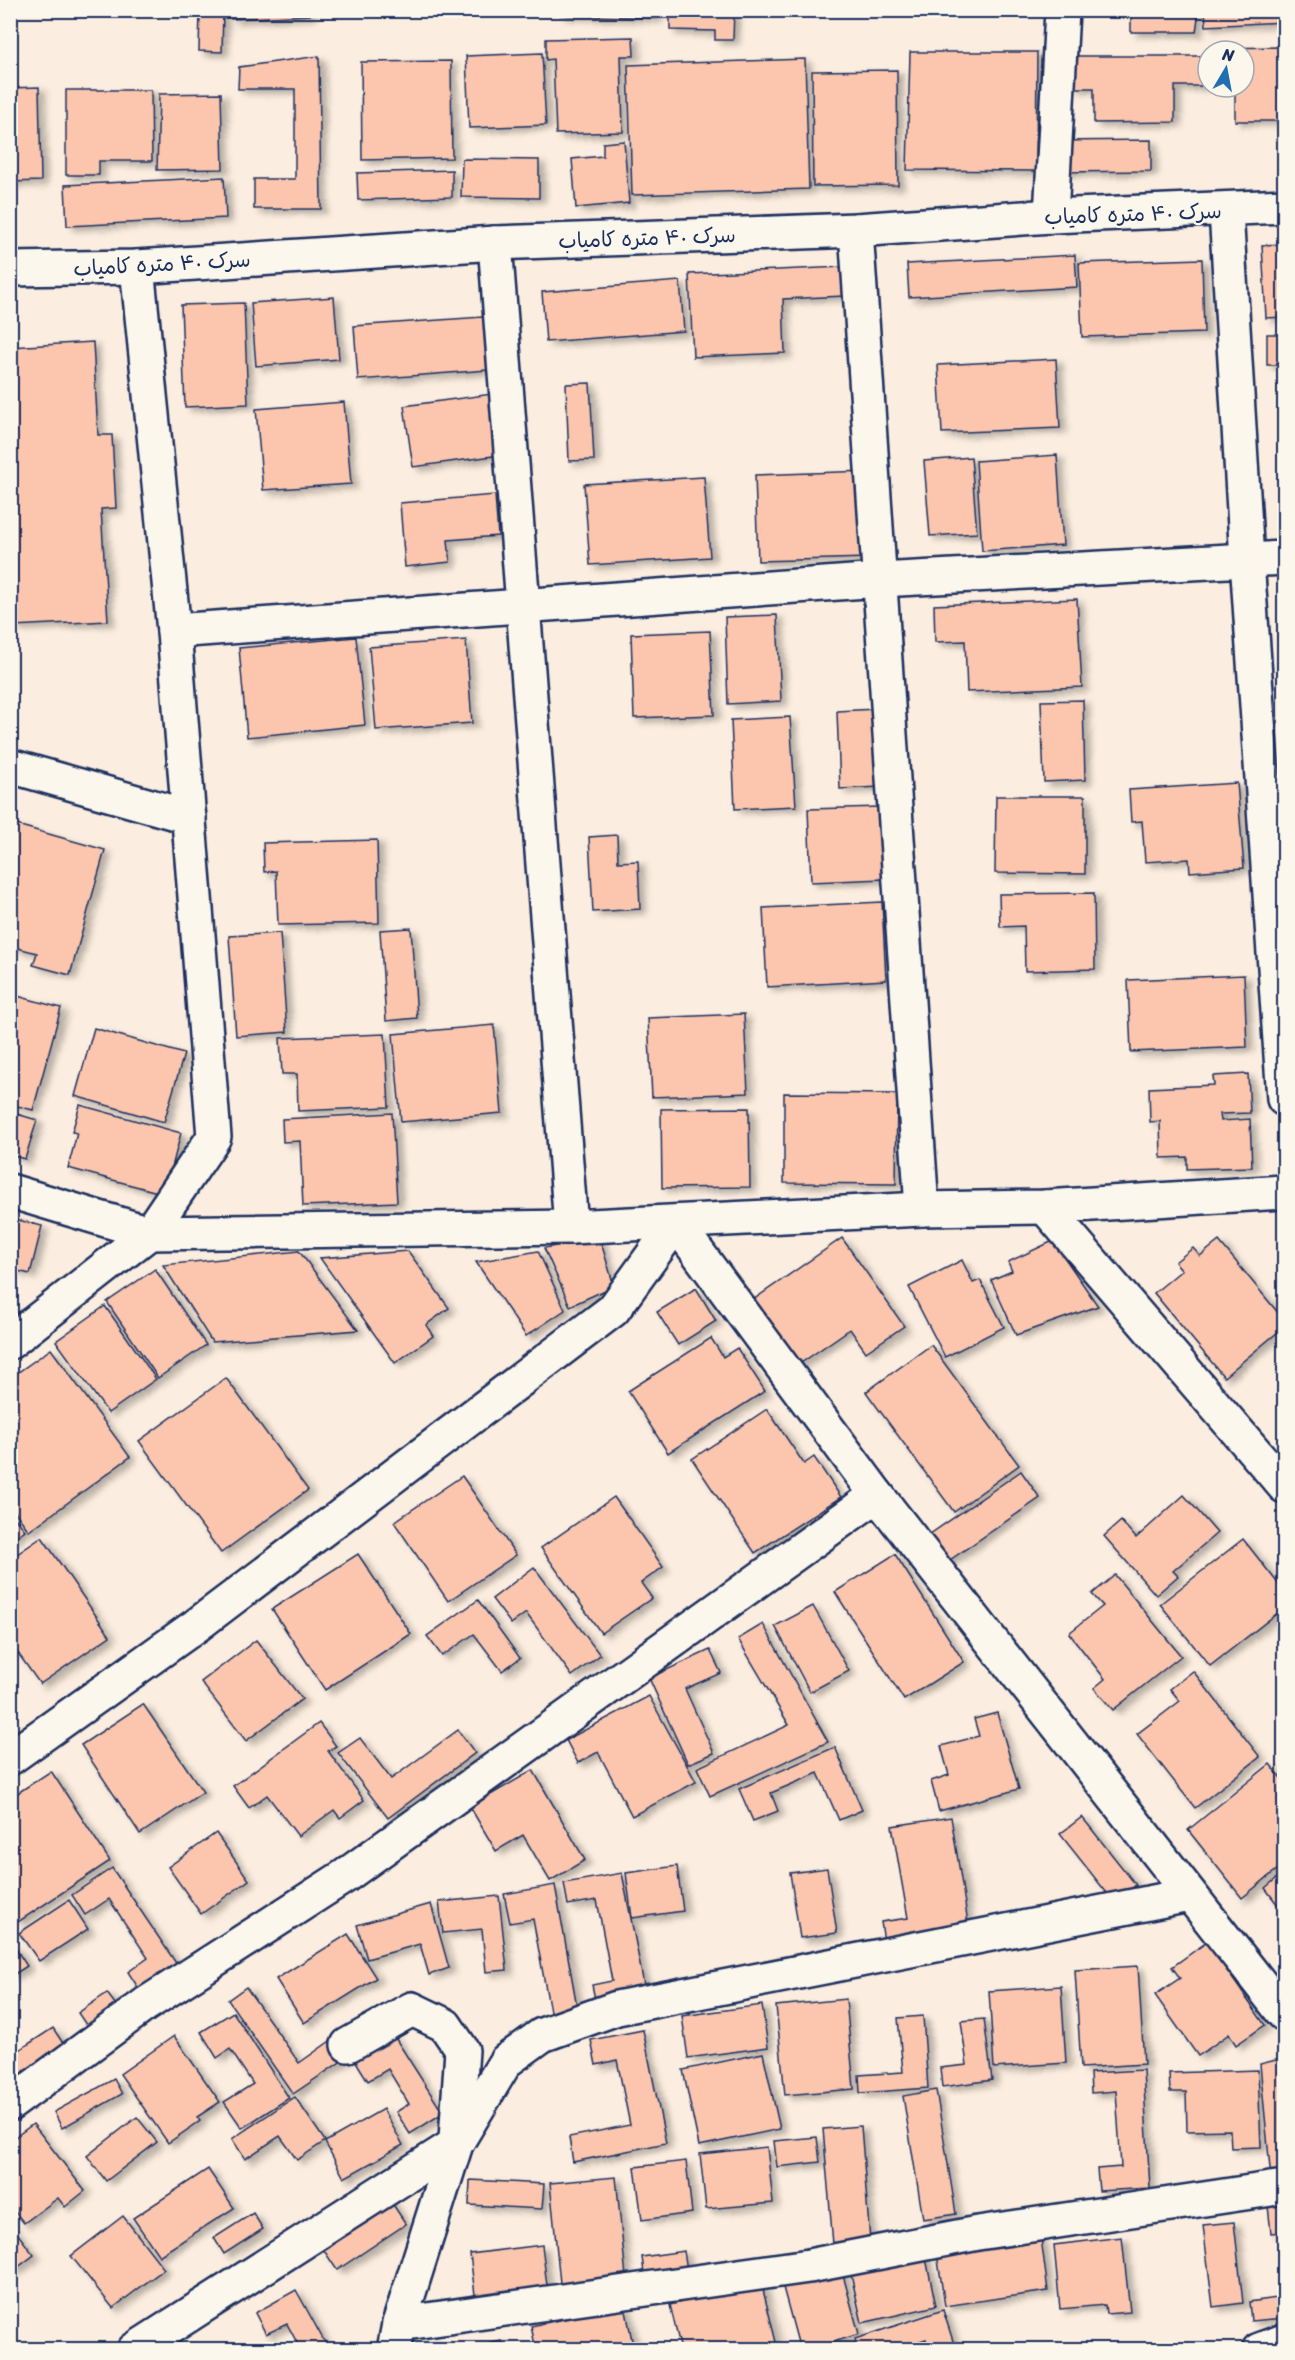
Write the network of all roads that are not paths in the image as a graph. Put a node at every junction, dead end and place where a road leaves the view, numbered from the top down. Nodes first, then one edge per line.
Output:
1 (1062, 10) edge
2 (1284, 206) edge
3 (1226, 211) junction
4 (1051, 216) junction
5 (856, 230) junction
6 (495, 243) junction
7 (137, 267) junction
8 (10, 269) edge
9 (1284, 558) edge
10 (1247, 560) junction
11 (880, 580) junction
12 (522, 606) junction
13 (174, 631) junction
14 (10, 766) edge
15 (189, 818) junction
16 (1284, 1098) edge
17 (10, 1191) edge
18 (1284, 1192) edge
19 (1045, 1207) junction
20 (922, 1209) junction
21 (676, 1223) junction
22 (571, 1227) junction
23 (149, 1233) junction
24 (10, 1342) edge
25 (1284, 1486) edge
26 (877, 1495) junction
27 (10, 1758) edge
28 (1189, 1895) junction
29 (1284, 2014) edge
30 (348, 2045) dead end
31 (10, 2104) edge
32 (456, 2144) junction
33 (1284, 2187) edge
34 (396, 2337) edge
35 (1284, 2341) edge
36 (134, 2349) edge
37 (1259, 2349) edge

1 - 4 street
2 - 3 street, سرک ۴۰ متره کامیاب
3 - 4 street, سرک ۴۰ متره کامیاب
3 - 10 street
4 - 5 street, سرک ۴۰ متره کامیاب
5 - 6 street, سرک ۴۰ متره کامیاب
5 - 11 street
6 - 7 street, سرک ۴۰ متره کامیاب
6 - 12 street
7 - 8 street, سرک ۴۰ متره کامیاب
7 - 13 street
9 - 10 street
10 - 11 street
10 - 16 street
11 - 12 street
11 - 20 street
12 - 13 street
12 - 22 street
13 - 15 street
14 - 15 street
15 - 23 street
17 - 23 street
18 - 19 street
19 - 20 street
19 - 25 street
20 - 21 street
21 - 22 street
21 - 26 street
21 - 27 street
22 - 23 street
23 - 24 street
26 - 28 street
26 - 31 street
28 - 29 street
28 - 32 street
30 - 32 street
32 - 34 street
32 - 36 street
33 - 34 street
35 - 37 street

